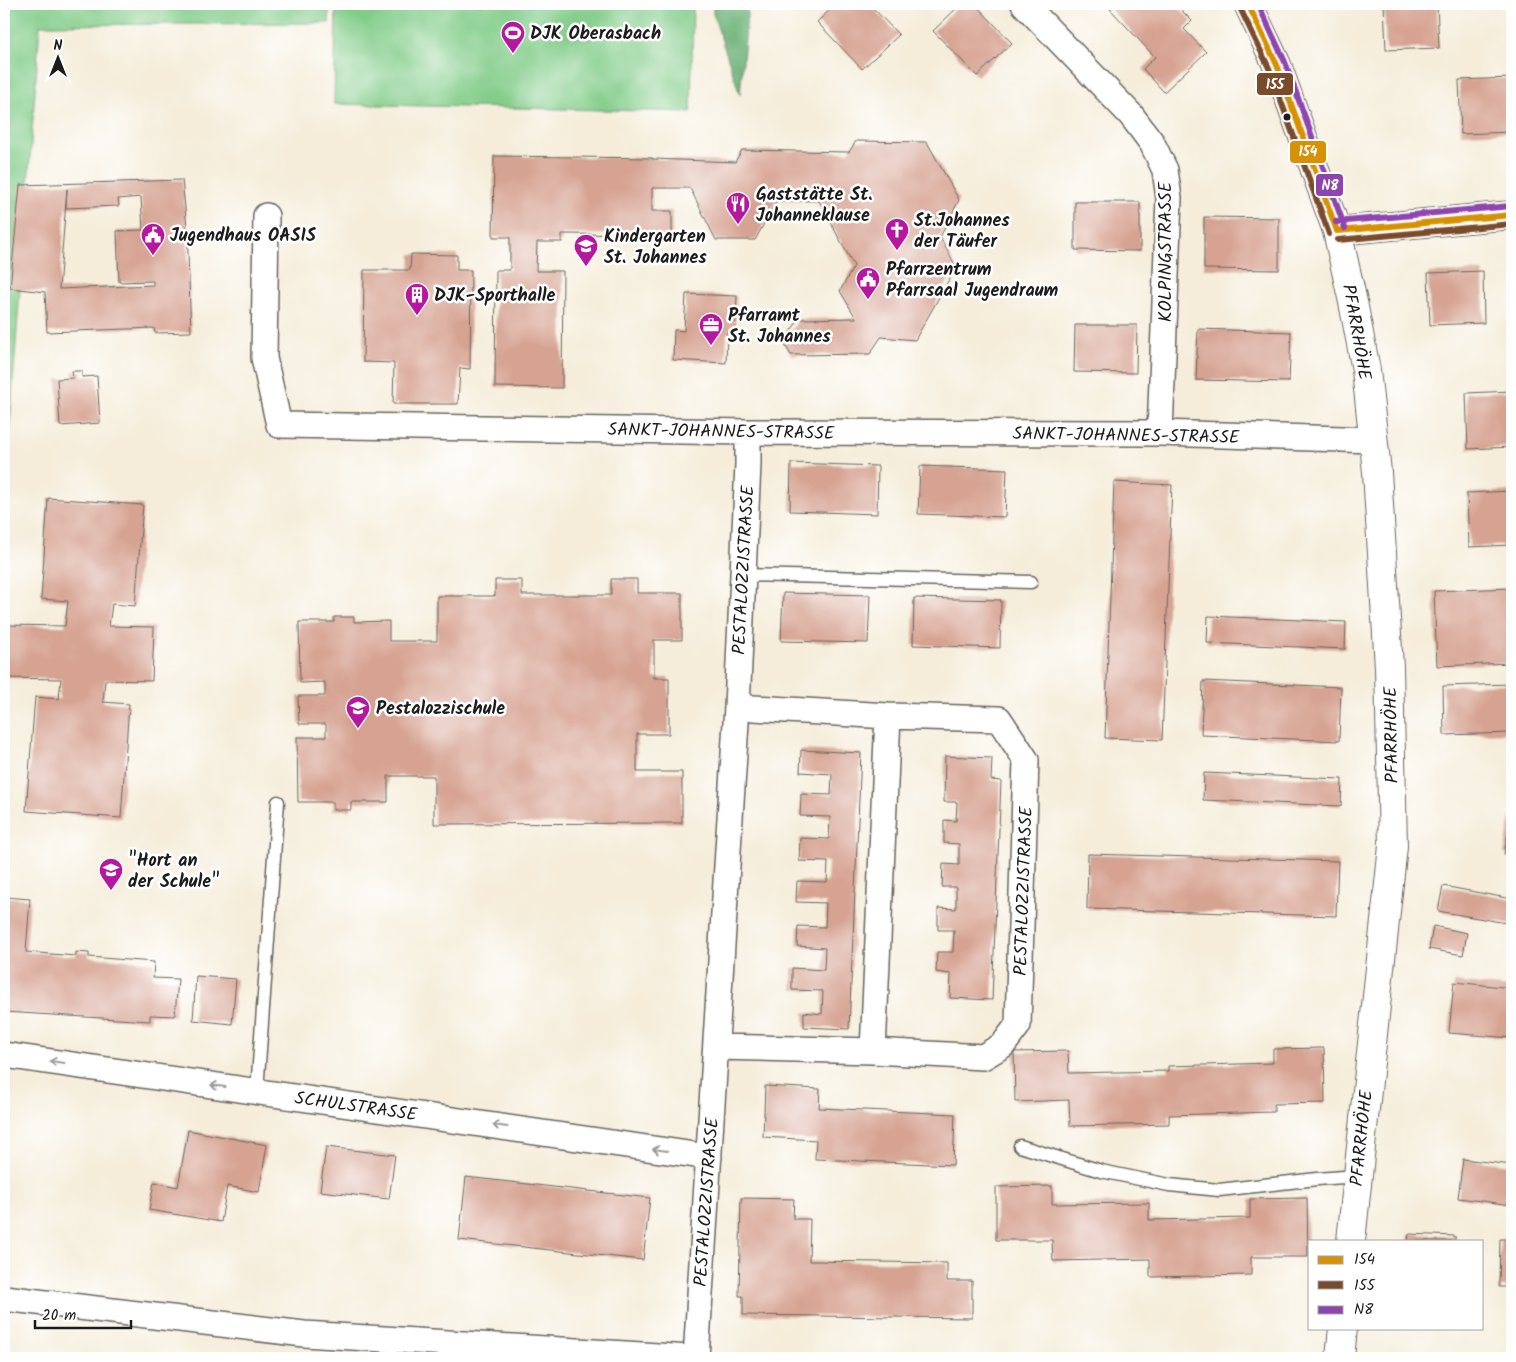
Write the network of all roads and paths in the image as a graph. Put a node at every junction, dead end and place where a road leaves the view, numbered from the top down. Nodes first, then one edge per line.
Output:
1 (1024, 4) edge
2 (1248, 4) edge
3 (1512, 215) edge
4 (266, 216) dead end
5 (1337, 231) junction
6 (748, 432) junction
7 (1160, 434) junction
8 (1374, 440) junction
9 (743, 575) junction
10 (1032, 582) dead end
11 (737, 707) junction
12 (888, 716) junction
13 (278, 802) dead end
14 (717, 1046) junction
15 (873, 1051) junction
16 (4, 1055) edge
17 (257, 1091) junction
18 (1020, 1146) dead end
19 (709, 1157) junction
20 (1357, 1176) junction
21 (1350, 1240) edge
22 (4, 1298) edge
23 (1343, 1330) edge
24 (690, 1358) edge
25 (696, 1358) edge
26 (1340, 1358) edge

1 - 7 street, KOLPINGSTRASSE
2 - 5 street, PFARRHÖHE
3 - 5 street
4 - 6 street, SANKT-JOHANNES-STRASSE
5 - 8 street, PFARRHÖHE
6 - 7 street, SANKT-JOHANNES-STRASSE
6 - 9 street, PESTALOZZISTRASSE
7 - 8 street, SANKT-JOHANNES-STRASSE
8 - 20 street, PFARRHÖHE
9 - 10 lane
9 - 11 street, PESTALOZZISTRASSE
11 - 12 street, PESTALOZZISTRASSE
11 - 14 street, PESTALOZZISTRASSE
12 - 15 street
12 - 15 street, PESTALOZZISTRASSE
13 - 17 lane
14 - 15 street, PESTALOZZISTRASSE
14 - 19 street, PESTALOZZISTRASSE
17 -> 16 street, SCHULSTRASSE
19 -> 17 street, SCHULSTRASSE
18 - 20 lane
19 - 25 street, PESTALOZZISTRASSE
20 - 21 street, PFARRHÖHE
22 - 24 street
23 - 26 street

